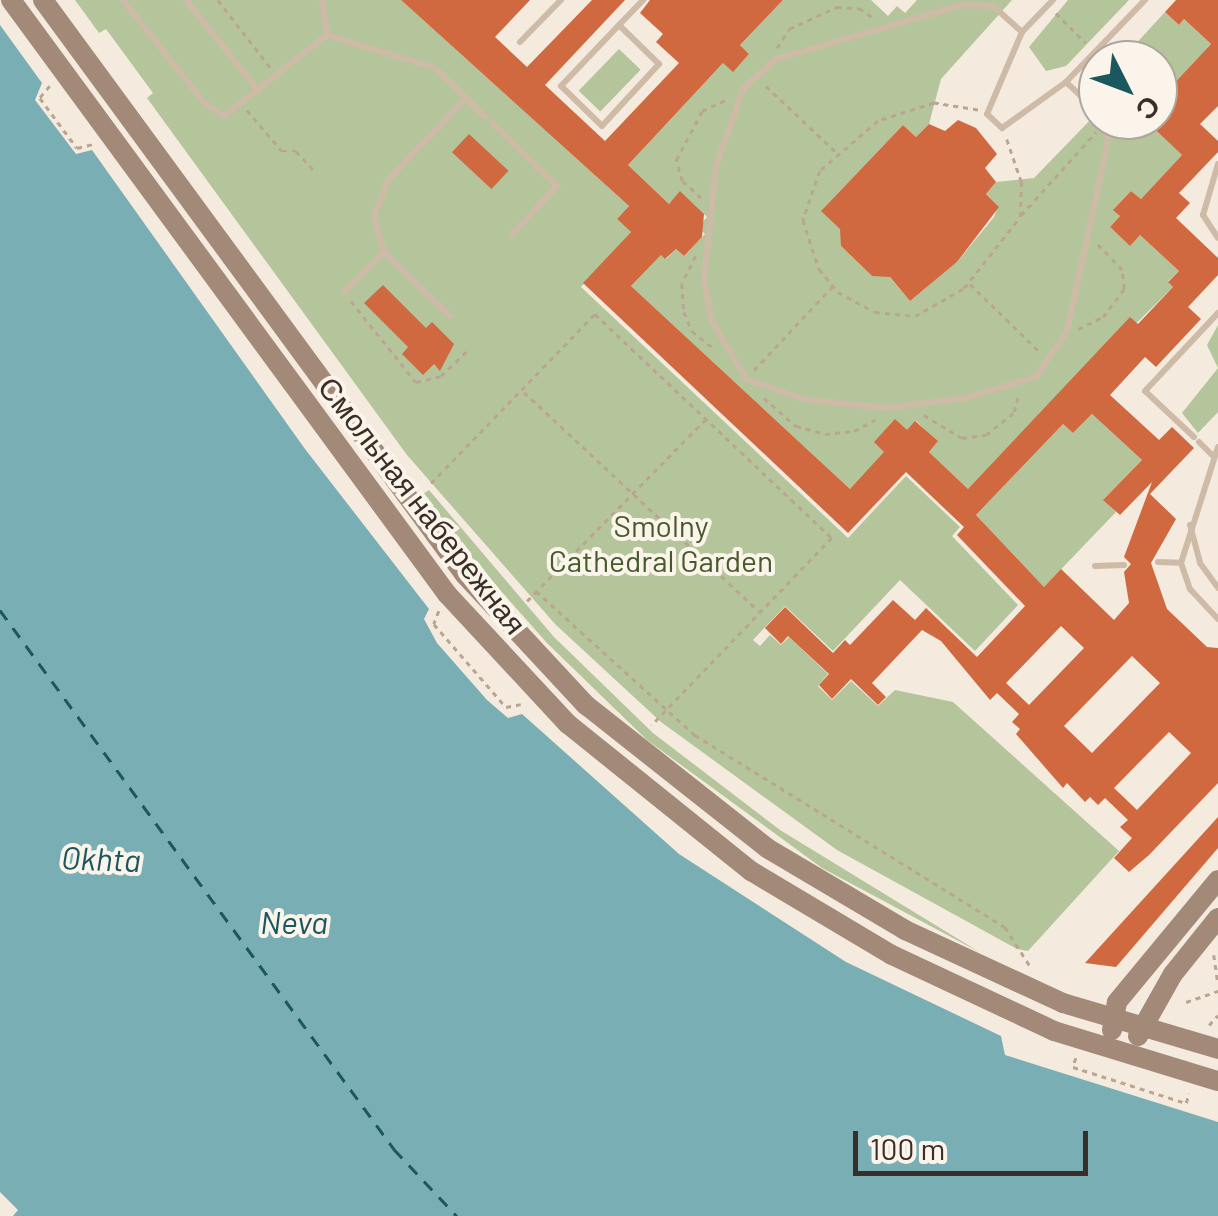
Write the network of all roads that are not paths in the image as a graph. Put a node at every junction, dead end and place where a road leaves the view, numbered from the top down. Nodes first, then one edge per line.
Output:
1 (11, 0) edge
2 (43, 0) edge
3 (123, 0) edge
4 (186, 0) edge
5 (322, 0) edge
6 (561, 0) edge
7 (643, 0) edge
8 (1145, 0) edge
9 (1050, 3) edge
10 (619, 25) junction
11 (1022, 32) junction
12 (327, 35) junction
13 (520, 42) dead end
14 (1066, 82) junction
15 (260, 91) junction
16 (1078, 93) edge
17 (466, 98) junction
18 (1108, 140) edge
19 (1218, 164) edge
20 (512, 235) dead end
21 (1218, 238) edge
22 (384, 252) junction
23 (344, 292) road end
24 (1218, 313) edge
25 (450, 316) dead end
26 (1218, 447) edge
27 (1212, 456) junction
28 (1190, 524) junction
29 (1158, 562) dead end
30 (1181, 563) junction
31 (1124, 564) dead end
32 (1095, 566) dead end
33 (1218, 588) edge
34 (1218, 619) edge
35 (1218, 880) edge
36 (1218, 918) edge
37 (1109, 1020) junction
38 (1146, 1030) junction
39 (1218, 1049) edge
40 (1116, 1052) junction
41 (1218, 1082) edge

1 - 40 main road, Смольная набережная
2 - 37 main road, Смольная набережная
3 - 15 lane
4 - 15 lane
5 - 12 lane
6 - 13 lane
7 - 10 lane
8 - 14 lane
9 - 11 lane
10 - 10 lane
11 - 14 lane
11 - 18 lane
12 - 15 lane
12 - 17 lane
14 - 16 lane
17 - 20 lane
17 - 22 lane
19 - 21 lane
22 - 23 lane
22 - 25 lane
24 - 27 lane
26 - 27 lane
27 - 28 lane
28 - 30 lane
28 - 33 lane
29 - 30 lane
30 - 34 lane
31 - 32 lane
35 - 37 main road
36 - 38 main road
37 - 38 main road, Смольная набережная
37 - 40 main road
38 - 39 main road, Смольная набережная
38 - 40 main road
40 - 41 main road, Смольная набережная

